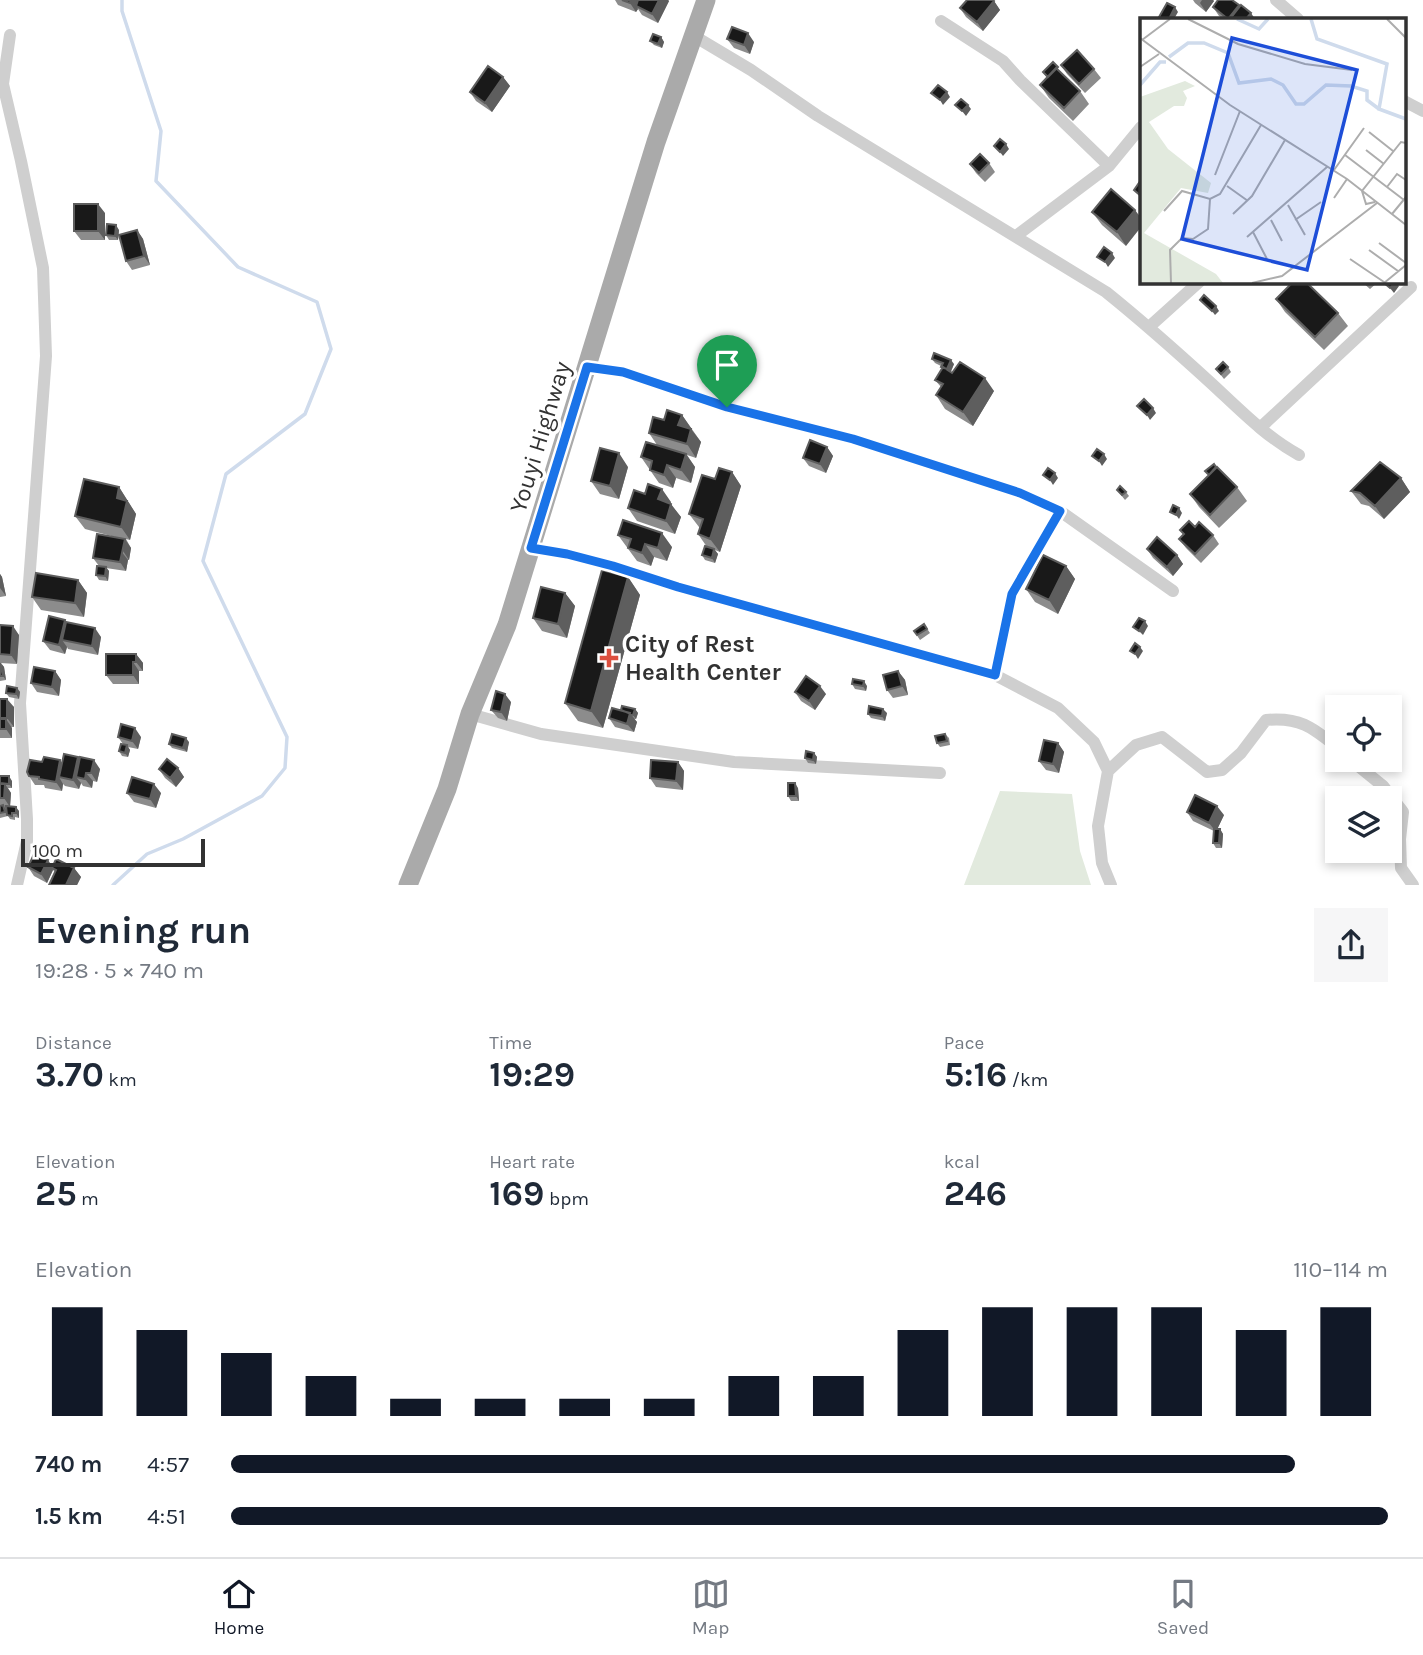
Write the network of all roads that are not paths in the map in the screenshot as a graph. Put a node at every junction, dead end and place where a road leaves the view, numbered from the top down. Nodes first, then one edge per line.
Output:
1 (706, 0) edge
2 (1276, 0) edge
3 (1297, 18) edge
4 (941, 21) dead end
5 (10, 35) dead end
6 (694, 36) junction
7 (1406, 102) edge
8 (1423, 111) edge
9 (1140, 128) edge
10 (1109, 166) junction
11 (1016, 236) junction
12 (1197, 284) edge
13 (1411, 287) dead end
14 (1149, 327) junction
15 (587, 367) junction
16 (1260, 428) junction
17 (1299, 455) dead end
18 (1060, 511) junction
19 (531, 548) junction
20 (1173, 591) dead end
21 (995, 675) junction
22 (470, 714) junction
23 (1325, 738) edge
24 (1108, 771) junction
25 (1366, 772) edge
26 (940, 773) dead end
27 (17, 885) edge
28 (408, 885) edge
29 (1111, 885) edge
30 (1413, 885) edge

1 - 6 main road, Youyi Highway
2 - 3 street
4 - 10 street
5 - 27 street
6 - 11 street
6 - 15 main road, Youyi Highway
7 - 8 street
9 - 10 street
10 - 11 street
11 - 14 street
12 - 14 street
13 - 16 street
14 - 16 street
15 - 18 street
15 - 19 main road, Youyi Highway
16 - 17 street
18 - 20 street
18 - 21 street
19 - 21 street
19 - 22 main road, Youyi Highway
21 - 24 street
22 - 26 street
22 - 28 main road, Youyi Highway
23 - 24 street
24 - 29 street
25 - 30 street

